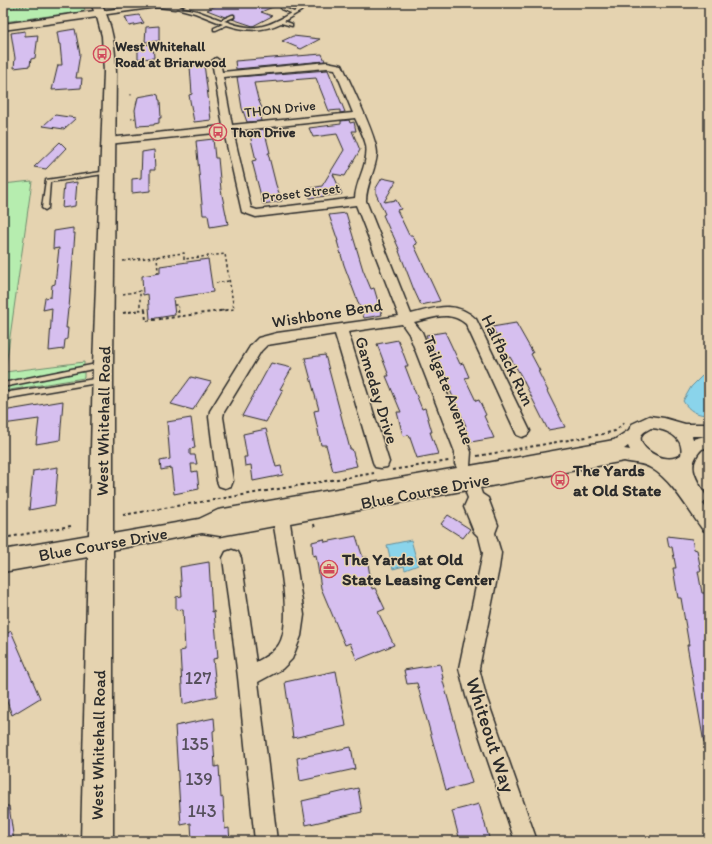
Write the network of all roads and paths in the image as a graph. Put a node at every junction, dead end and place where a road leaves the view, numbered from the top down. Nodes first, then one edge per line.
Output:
1 (48, 3) edge
2 (159, 4) edge
3 (180, 4) edge
4 (131, 6) edge
5 (12, 8) dead end
6 (98, 8) edge
7 (194, 11) junction
8 (294, 13) junction
9 (233, 16) dead end
10 (222, 21) junction
11 (280, 21) junction
12 (228, 23) junction
13 (291, 25) dead end
14 (3, 27) edge
15 (215, 29) dead end
16 (216, 61) dead end
17 (219, 75) junction
18 (131, 94) dead end
19 (131, 97) dead end
20 (359, 115) junction
21 (136, 118) dead end
22 (131, 119) dead end
23 (228, 129) junction
24 (108, 141) junction
25 (108, 172) junction
26 (360, 201) junction
27 (45, 208) dead end
28 (3, 236) edge
29 (3, 251) edge
30 (157, 256) junction
31 (201, 256) junction
32 (201, 260) dead end
33 (123, 261) dead end
34 (158, 273) dead end
35 (229, 281) junction
36 (216, 283) dead end
37 (123, 294) dead end
38 (174, 305) dead end
39 (140, 310) junction
40 (123, 312) dead end
41 (179, 316) junction
42 (408, 322) junction
43 (340, 329) junction
44 (103, 372) junction
45 (3, 385) edge
46 (3, 396) edge
47 (629, 419) dead end
48 (674, 427) junction
49 (709, 430) edge
50 (522, 431) dead end
51 (634, 434) junction
52 (709, 441) edge
53 (687, 456) junction
54 (653, 462) junction
55 (381, 469) junction
56 (466, 472) junction
57 (225, 481) dead end
58 (280, 512) junction
59 (123, 515) dead end
60 (707, 523) edge
61 (71, 526) dead end
62 (3, 538) edge
63 (101, 544) junction
64 (232, 558) dead end
65 (3, 561) edge
66 (248, 677) junction
67 (97, 841) edge
68 (266, 841) edge
69 (526, 841) edge

1 - 5 path
2 - 3 street
2 - 4 street
3 - 7 lane
3 - 7 lane
4 - 6 street
6 - 14 main road
6 - 24 main road, West Whitehall Road
7 - 10 lane
8 - 8 lane
8 - 11 lane
9 - 10 lane
10 - 12 lane
11 - 12 lane
11 - 13 lane
12 - 15 lane
16 - 17 street
17 - 20 street
17 - 23 street
18 - 19 path
20 - 23 street, THON Drive
20 - 26 street
21 - 22 path
23 - 24 street, THON Drive
23 - 26 street, Proset Street
24 - 25 main road, West Whitehall Road
25 - 27 lane
25 - 44 main road, West Whitehall Road
26 - 42 street, Tailgate Avenue
28 - 29 path
30 - 31 path
30 - 33 path
30 - 34 path
31 - 32 path
31 - 35 path
35 - 36 path
35 - 41 path
37 - 39 path
38 - 41 path
39 - 40 path
39 - 41 path
42 - 43 street, Wishbone Bend
42 - 50 street, Halfback Run
42 - 56 street, Tailgate Avenue
43 - 55 street, Gameday Drive
43 - 57 street, Wishbone Bend
44 - 45 lane
44 - 46 lane
44 - 63 main road, West Whitehall Road
47 - 56 path
48 - 49 street, Blue Course Drive
48 - 51 street, Blue Course Drive
48 - 53 street
51 - 54 street
51 - 56 street, Blue Course Drive
52 - 53 street, Blue Course Drive
53 - 54 street, Blue Course Drive
53 - 60 street
54 - 56 street, Blue Course Drive
54 - 60 street
55 - 56 path
55 - 59 path
56 - 58 street, Blue Course Drive
56 - 69 street, Whiteout Way
58 - 63 street, Blue Course Drive
58 - 66 street
61 - 62 path
63 - 65 main road, Blue Course Drive
63 - 67 main road, West Whitehall Road
64 - 66 street
66 - 68 street

